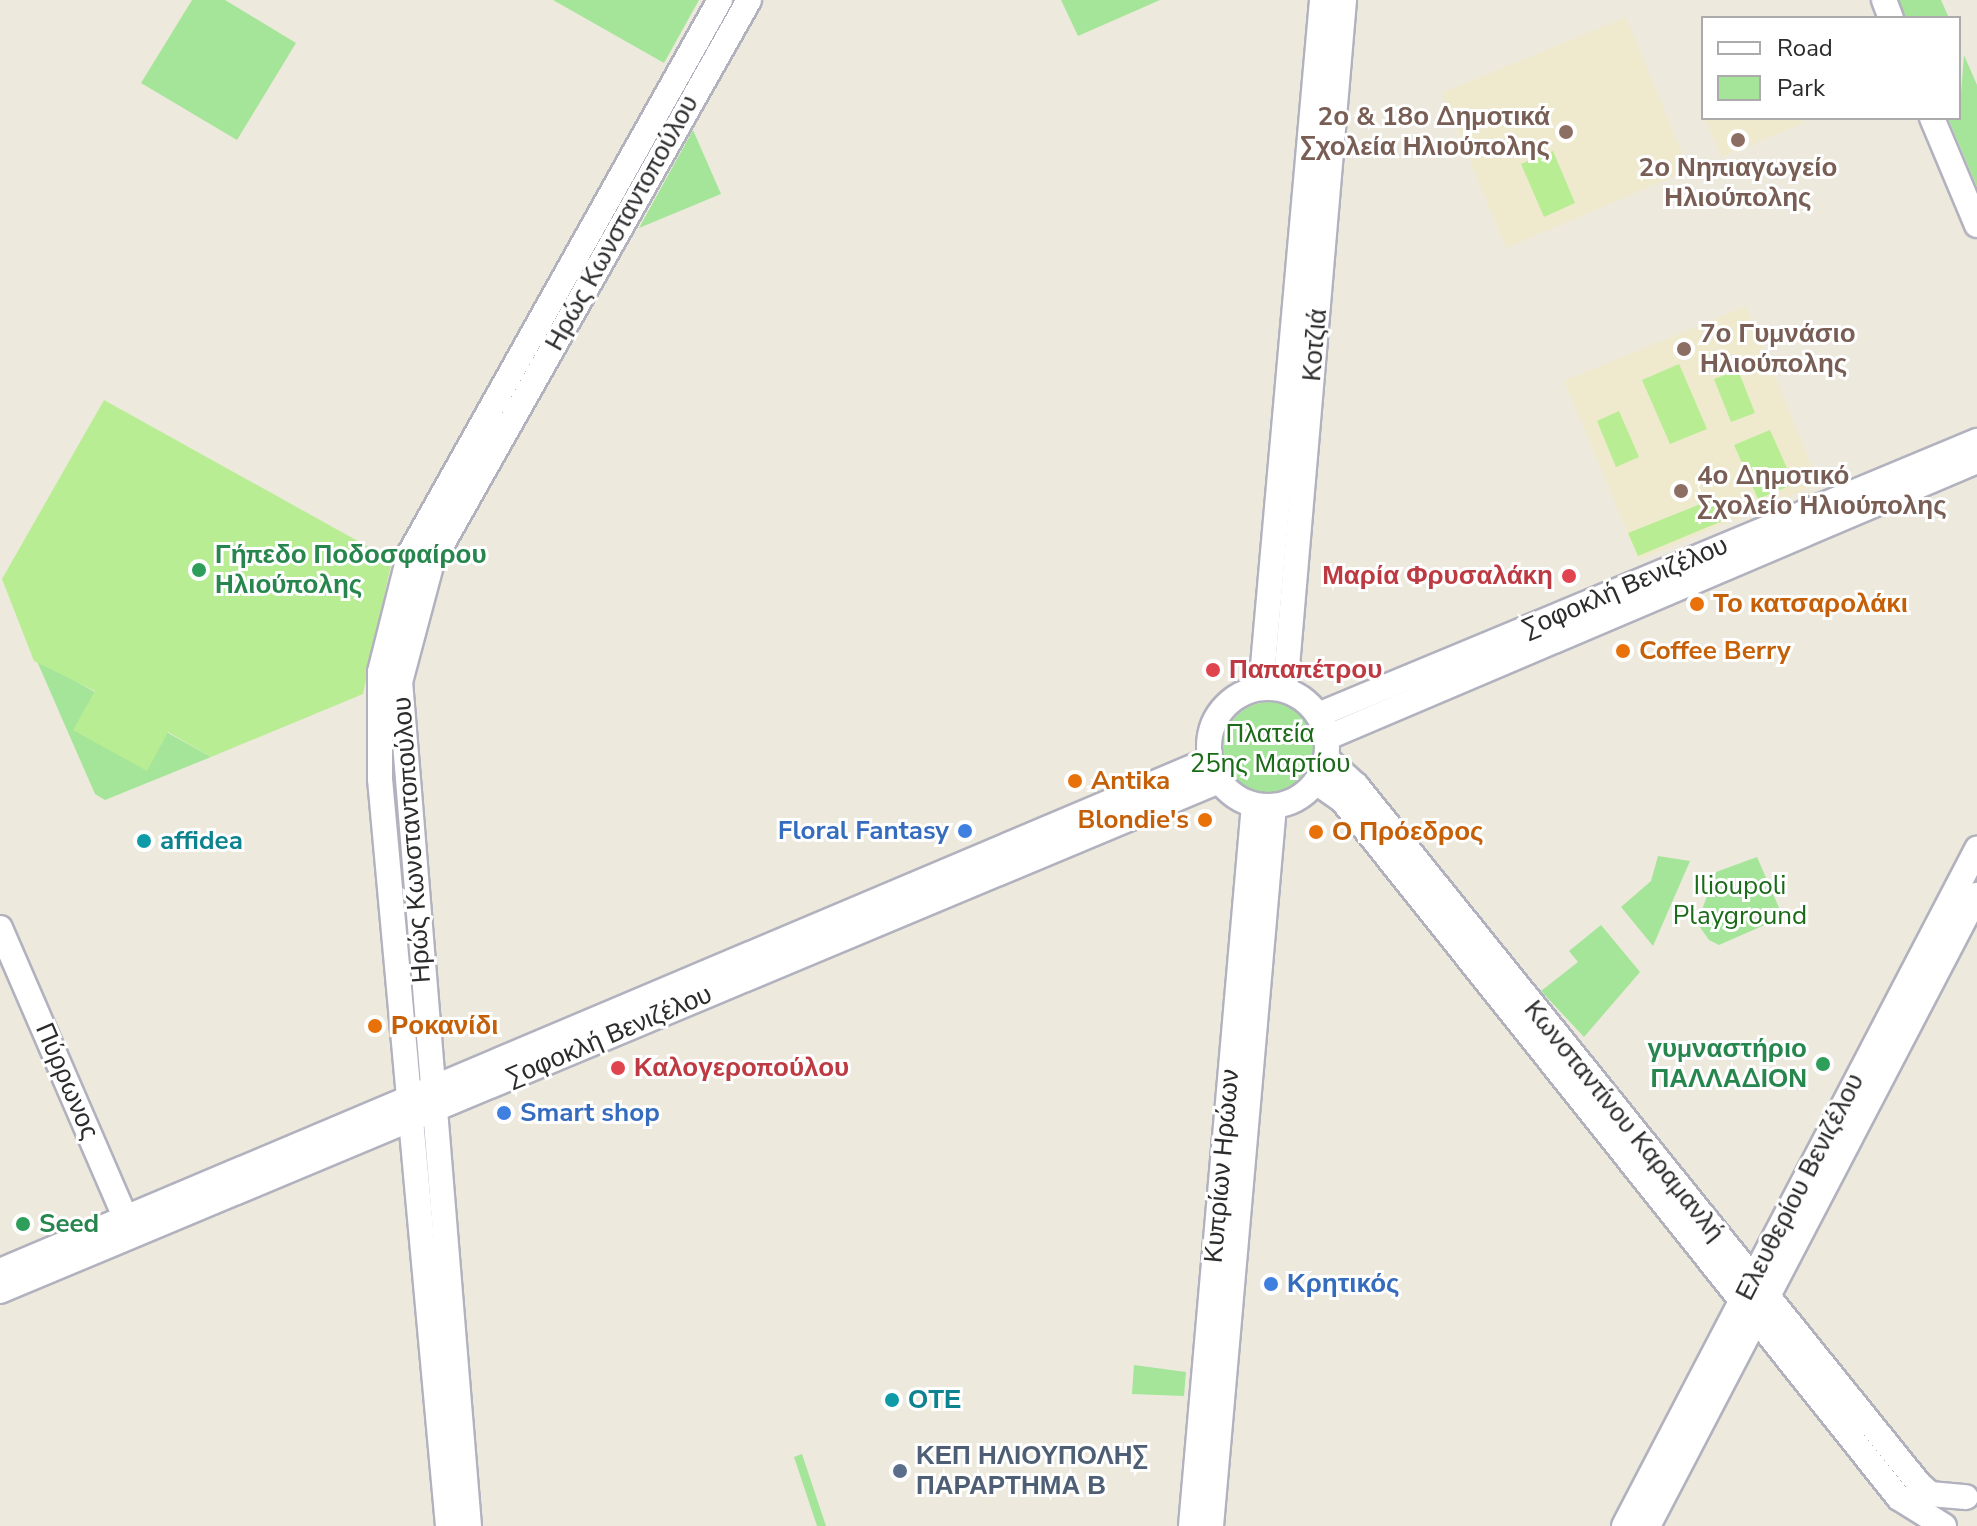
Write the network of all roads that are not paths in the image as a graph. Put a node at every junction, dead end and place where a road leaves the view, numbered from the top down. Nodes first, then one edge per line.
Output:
1 (720, 0) edge
2 (749, 0) edge
3 (1322, 0) edge
4 (1344, 0) edge
5 (1933, 120) edge
6 (1977, 225) edge
7 (1977, 441) edge
8 (1977, 461) edge
9 (1273, 689) junction
10 (1323, 737) junction
11 (1214, 770) junction
12 (1316, 782) junction
13 (1264, 806) junction
14 (1977, 849) edge
15 (1977, 895) edge
16 (0, 928) edge
17 (422, 1104) junction
18 (130, 1227) junction
19 (0, 1271) edge
20 (0, 1291) edge
21 (1754, 1299) junction
22 (1971, 1492) edge
23 (448, 1526) edge
24 (469, 1526) edge
25 (1191, 1526) edge
26 (1211, 1526) edge
27 (1624, 1526) edge
28 (1648, 1526) edge
29 (1944, 1526) edge
30 (1954, 1526) edge

1 - 17 street, Ηρώς Κωνσταντοπούλου
2 - 17 street, Ηρώς Κωνσταντοπούλου
3 - 9 street, Κοτζιά
4 - 9 street, Κοτζιά
5 - 6 street
7 - 10 street, Σοφοκλή Βενιζέλου
8 - 10 street, Σοφοκλή Βενιζέλου
9 - 10 street
9 - 11 street
10 - 12 street
10 - 21 street, Κωνσταντίνου Καραμανλή
11 - 13 street
11 - 17 street, Σοφοκλή Βενιζέλου
12 - 13 street
12 - 21 street, Κωνσταντίνου Καραμανλή
13 - 25 street, Κυπρίων Ηρώων
13 - 26 street, Κυπρίων Ηρώων
14 - 21 street, Ελευθερίου Βενιζέλου
15 - 21 street, Ελευθερίου Βενιζέλου
16 - 18 street, Πύρρωνος
17 - 18 street, Σοφοκλή Βενιζέλου
17 - 23 street, Ηρώς Κωνσταντοπούλου
17 - 24 street, Ηρώς Κωνσταντοπούλου
18 - 19 street, Σοφοκλή Βενιζέλου
18 - 20 street, Σοφοκλή Βενιζέλου
21 - 22 street, Κωνσταντίνου Καραμανλή
21 - 27 street, Ελευθερίου Βενιζέλου
21 - 28 street, Ελευθερίου Βενιζέλου
21 - 29 street, Κωνσταντίνου Καραμανλή
22 - 30 street

